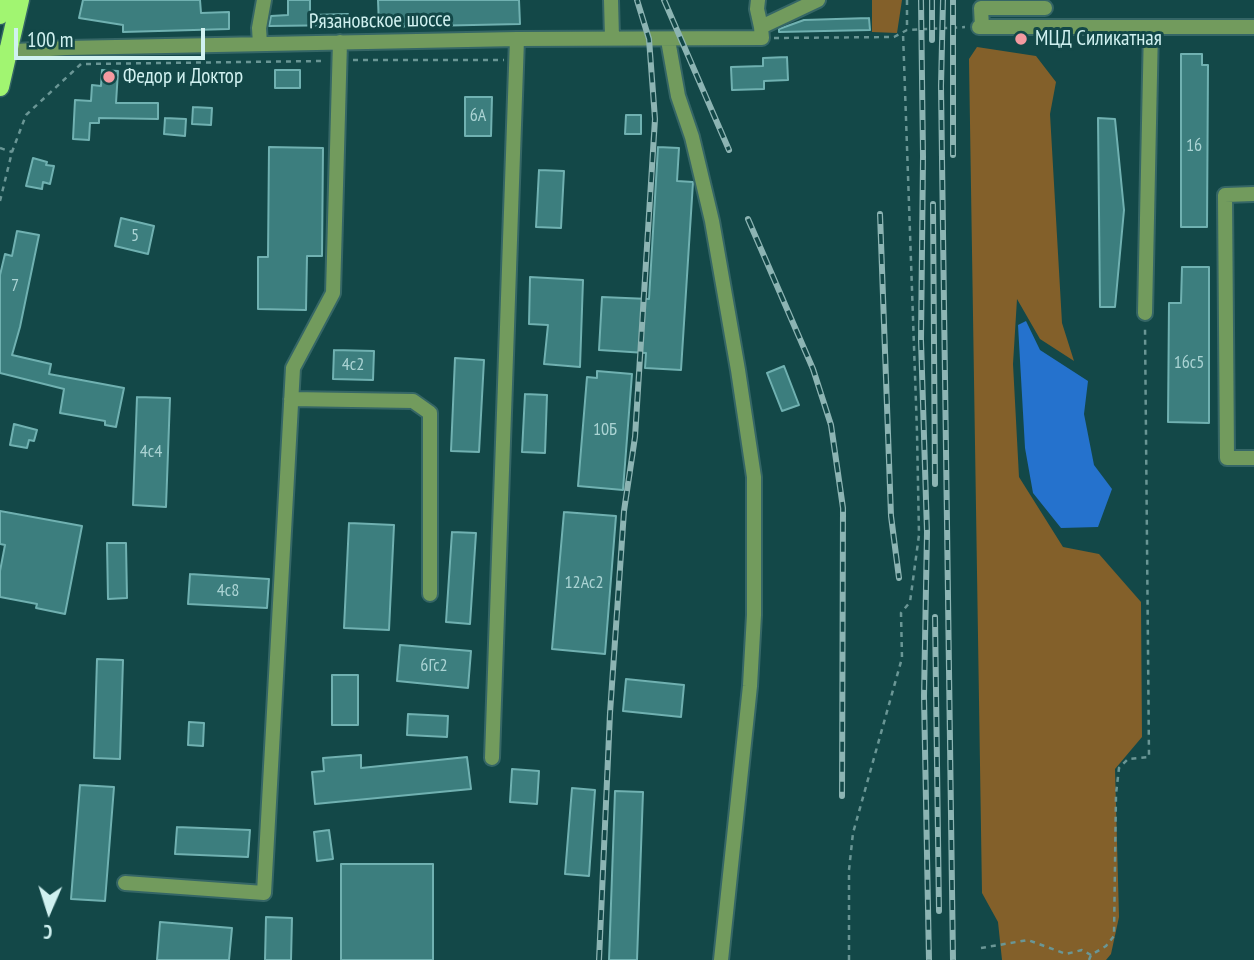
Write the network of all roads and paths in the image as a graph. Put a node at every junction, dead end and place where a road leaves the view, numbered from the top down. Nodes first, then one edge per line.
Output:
1 (4, 0) edge
2 (20, 0) edge
3 (264, 0) edge
4 (611, 0) edge
5 (758, 0) edge
6 (818, 0) edge
7 (907, 0) edge
8 (1045, 4) edge
9 (0, 15) edge
10 (981, 27) junction
11 (1254, 27) edge
12 (1045, 28) junction
13 (1151, 28) junction
14 (907, 30) junction
15 (761, 32) junction
16 (903, 33) junction
17 (612, 37) junction
18 (668, 40) junction
19 (340, 42) junction
20 (518, 42) junction
21 (260, 44) junction
22 (4, 52) edge
23 (339, 61) junction
24 (0, 88) edge
25 (0, 148) edge
26 (12, 152) junction
27 (1254, 194) edge
28 (0, 201) edge
29 (1145, 313) joint
30 (291, 399) junction
31 (1254, 458) edge
32 (430, 594) dead end
33 (492, 758) dead end
34 (125, 883) dead end
35 (981, 948) dead end
36 (1091, 955) junction
37 (721, 960) edge
38 (849, 960) edge
39 (1089, 960) edge

1 - 9 main road
2 - 22 main road
3 - 21 street
4 - 17 street
5 - 15 street
6 - 15 street
7 - 14 path
8 - 10 street
8 - 12 street
10 - 12 street
10 - 14 path
11 - 13 street
12 - 13 street
13 - 29 street
14 - 16 path
15 - 16 path
15 - 18 street, Рязановское шоссе
16 - 38 path
17 - 18 street, Рязановское шоссе
17 - 20 street, Рязановское шоссе
18 - 37 street
19 - 20 street, Рязановское шоссе
19 - 21 street, Рязановское шоссе
19 - 23 street
20 - 23 path
20 - 33 street
21 - 22 street, Рязановское шоссе
22 - 24 main road
23 - 26 path
23 - 30 street
25 - 26 path
26 - 28 path
27 - 31 street
29 - 36 path
30 - 32 street
30 - 34 street
35 - 36 path
36 - 39 path

